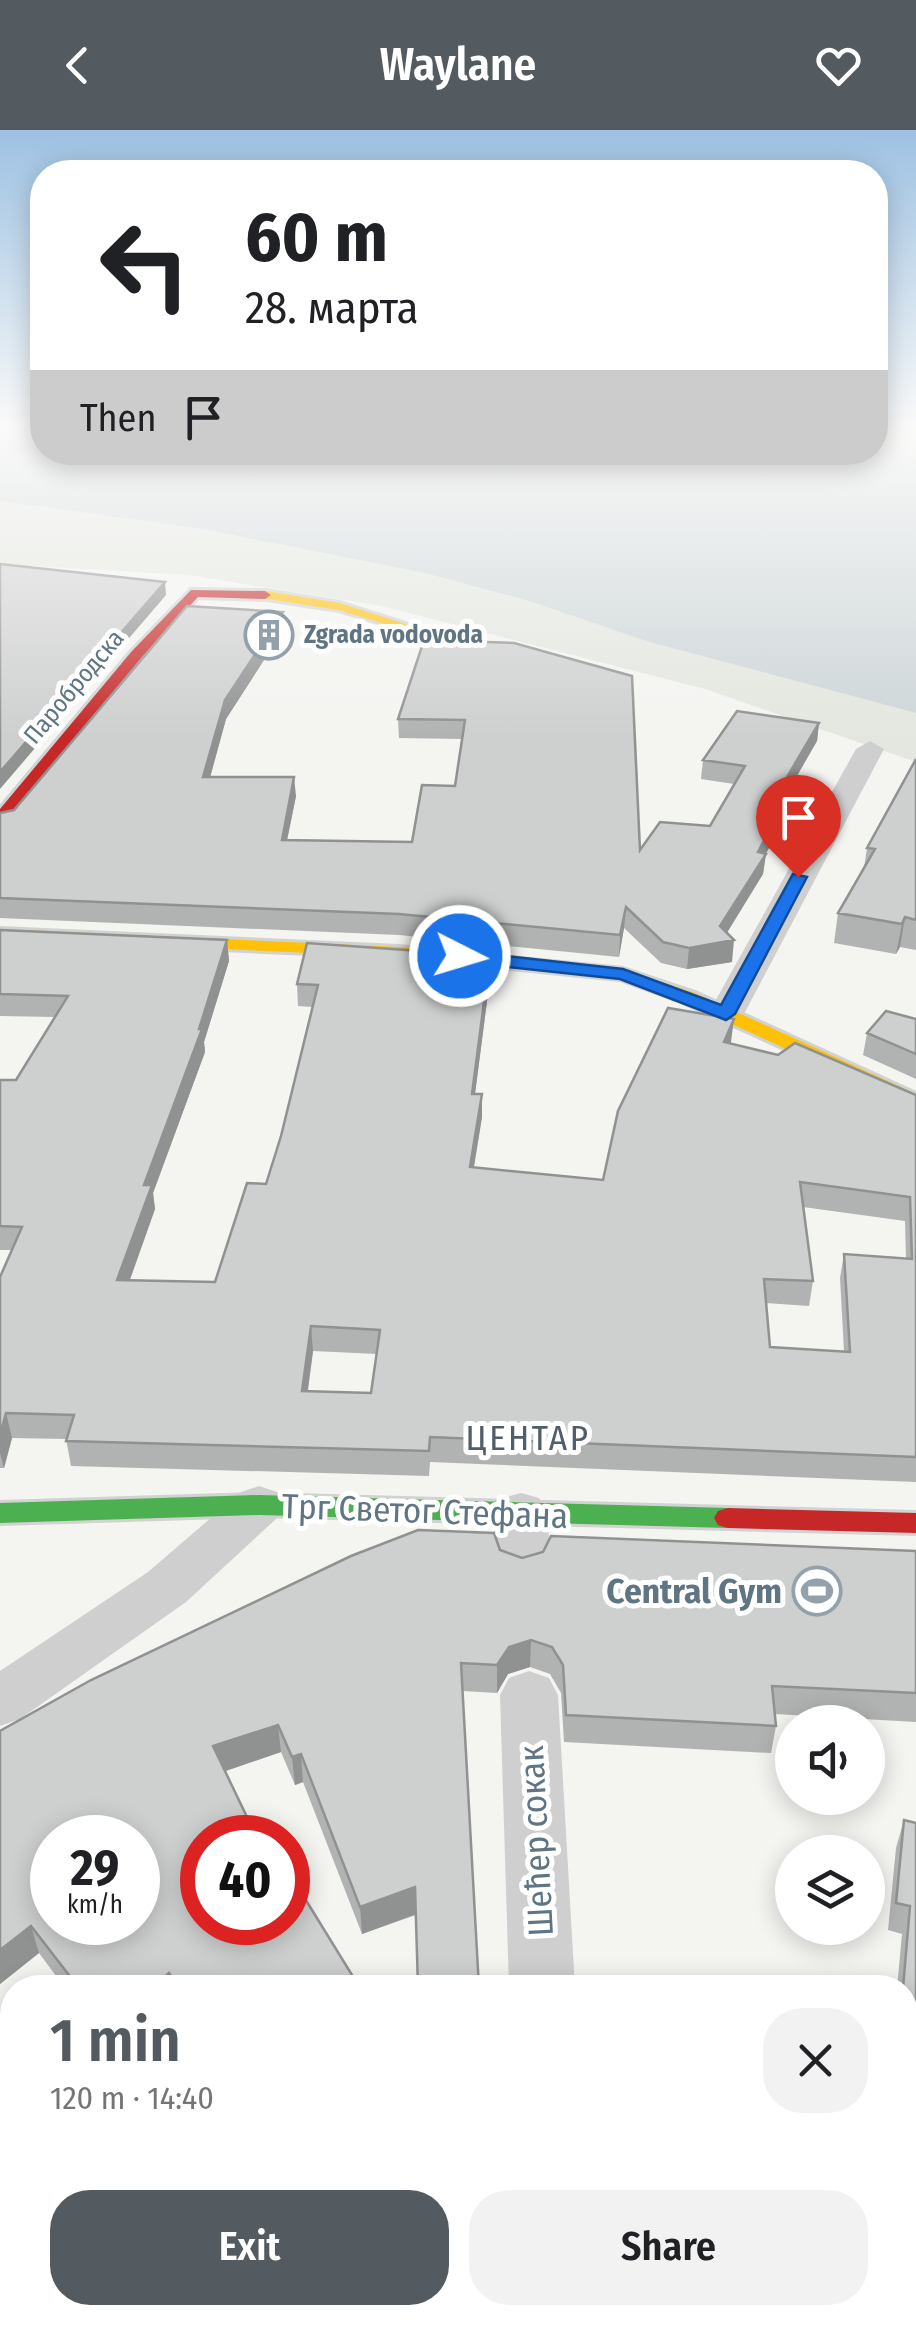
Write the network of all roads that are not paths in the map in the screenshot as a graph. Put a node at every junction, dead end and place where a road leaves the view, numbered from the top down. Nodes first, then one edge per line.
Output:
1 (418, 630) dead end
2 (870, 749) dead end
3 (0, 818) edge
4 (0, 934) edge
5 (726, 1014) junction
6 (916, 1102) edge
7 (259, 1505) junction
8 (0, 1513) edge
9 (916, 1523) edge
10 (529, 1695) dead end
11 (0, 1702) edge
12 (541, 1975) edge

1 - 3 street, Паробродска
2 - 5 street
4 - 5 street
5 - 6 street
7 - 8 street
7 - 9 street, Трг Светог Стефана
7 - 11 street, Трг Светог Стефана
10 - 12 street, Шећер сокак

